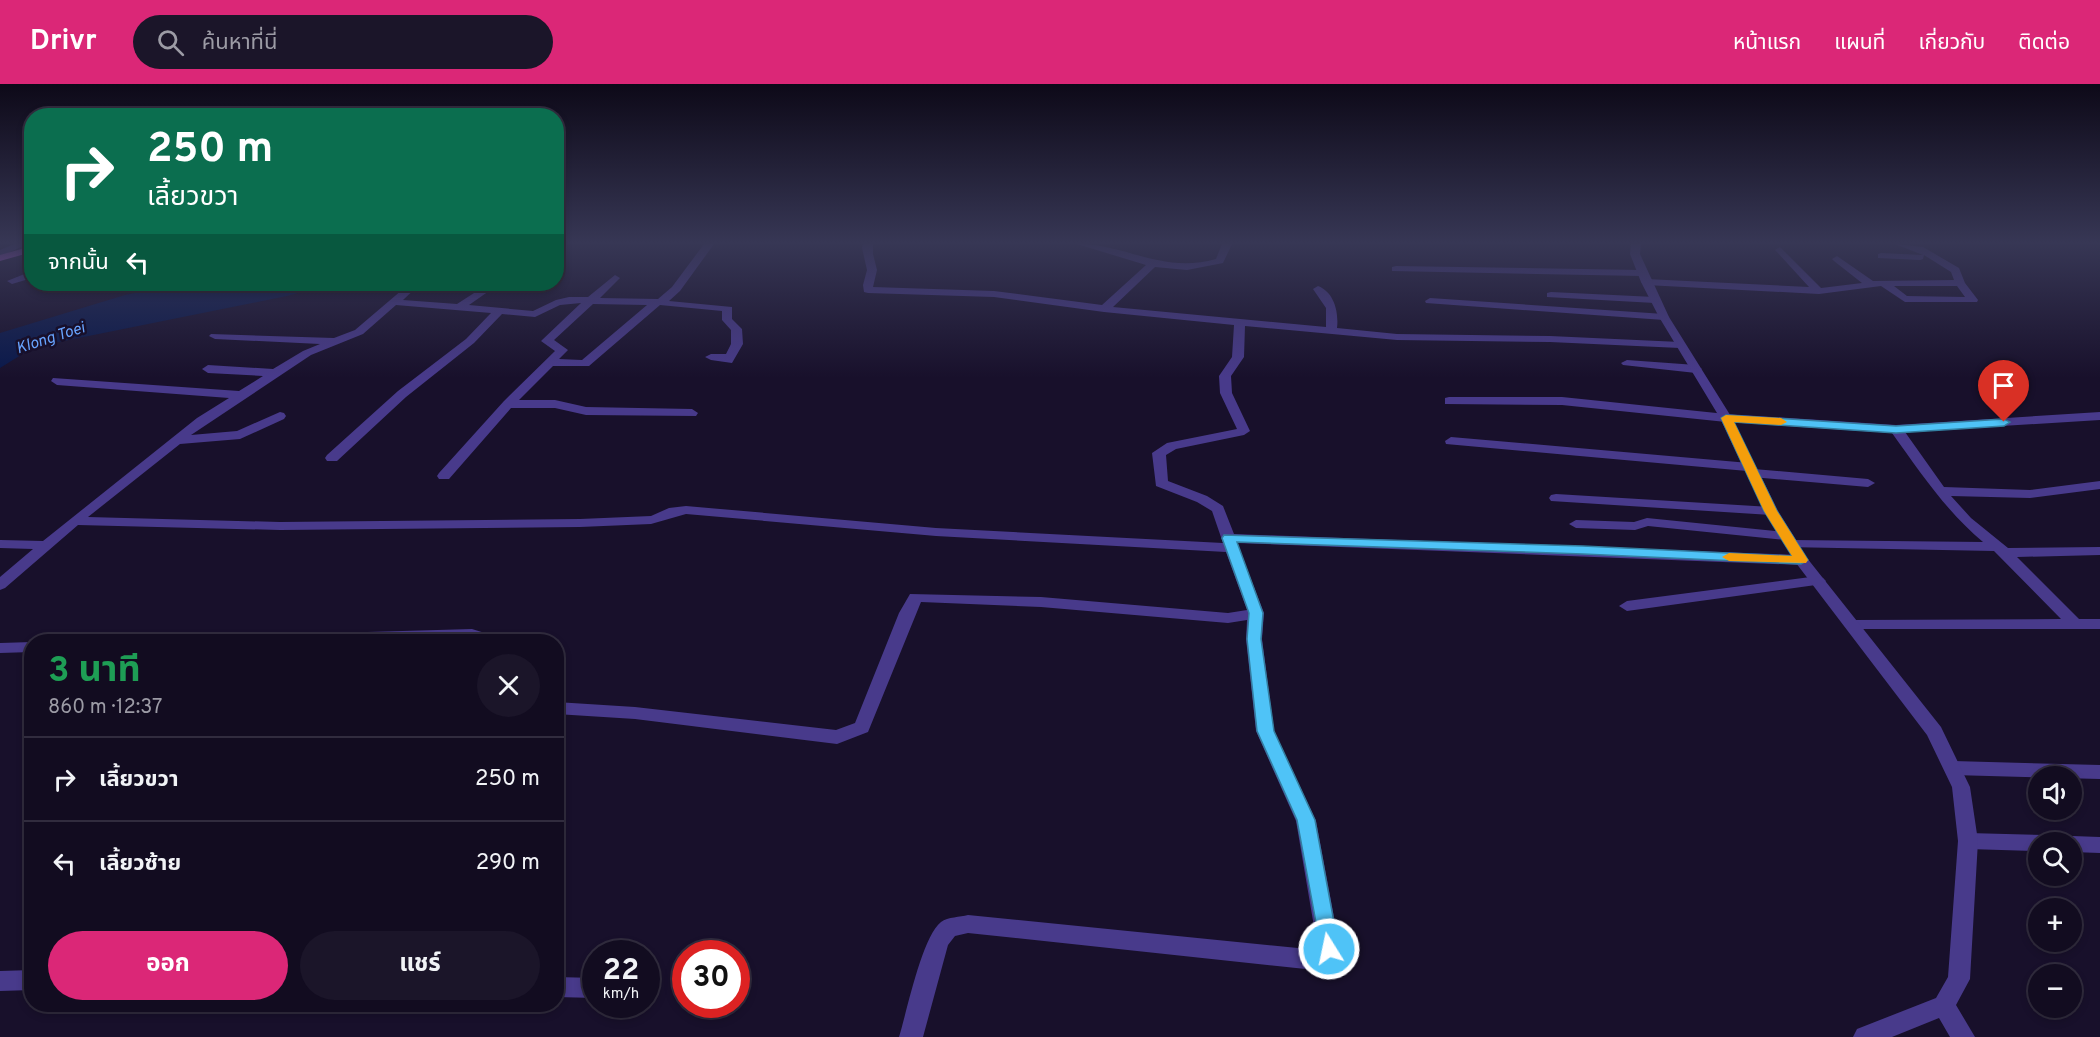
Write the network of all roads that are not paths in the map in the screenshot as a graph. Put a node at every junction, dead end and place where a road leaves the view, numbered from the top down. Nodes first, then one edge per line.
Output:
1 (605, 288) edge
2 (676, 288) edge
3 (868, 288) edge
4 (1126, 288) edge
5 (1649, 288) edge
6 (1786, 288) edge
7 (1817, 288) edge
8 (1838, 288) edge
9 (1891, 288) edge
10 (1964, 288) edge
11 (1318, 289) dead end
12 (407, 291) edge
13 (484, 291) edge
14 (1820, 291) junction
15 (1551, 295) dead end
16 (1655, 300) junction
17 (592, 301) junction
18 (1430, 301) dead end
19 (394, 302) junction
20 (658, 303) junction
21 (458, 308) junction
22 (1104, 309) junction
23 (498, 312) junction
24 (535, 314) junction
25 (1664, 317) junction
26 (570, 318) junction
27 (1240, 323) junction
28 (1331, 330) junction
29 (215, 336) dead end
30 (337, 342) junction
31 (1680, 345) junction
32 (711, 357) dead end
33 (550, 362) junction
34 (1627, 363) dead end
35 (208, 369) dead end
36 (1696, 369) junction
37 (275, 373) junction
38 (57, 381) dead end
39 (240, 396) junction
40 (1449, 402) dead end
41 (508, 404) junction
42 (692, 413) dead end
43 (2100, 416) edge
44 (280, 417) dead end
45 (1726, 418) junction
46 (1896, 429) junction
47 (178, 440) junction
48 (1451, 441) dead end
49 (332, 458) dead end
50 (1751, 470) junction
51 (444, 476) dead end
52 (1868, 483) dead end
53 (2100, 484) edge
54 (1940, 491) junction
55 (1556, 498) dead end
56 (1771, 511) junction
57 (74, 521) junction
58 (1576, 524) dead end
59 (1789, 540) junction
60 (1230, 543) junction
61 (0, 544) edge
62 (46, 545) junction
63 (2001, 550) junction
64 (2100, 551) edge
65 (1801, 560) junction
66 (1818, 581) junction
67 (0, 585) edge
68 (1627, 606) dead end
69 (1256, 613) junction
70 (2073, 622) junction
71 (2100, 624) edge
72 (1854, 625) junction
73 (24, 647) edge
74 (0, 648) edge
75 (564, 709) edge
76 (1953, 768) junction
77 (2100, 772) edge
78 (1968, 841) junction
79 (2028, 843) edge
80 (2082, 844) edge
81 (2100, 845) edge
82 (24, 980) edge
83 (0, 981) edge
84 (564, 987) edge
85 (582, 988) edge
86 (1944, 1005) junction
87 (911, 1037) edge
88 (1864, 1037) edge
89 (1963, 1037) edge

1 - 17 street
2 - 20 street
3 - 22 street
4 - 22 street
5 - 16 street
6 - 14 street
7 - 14 street
8 - 14 street
9 - 10 street
11 - 28 street
12 - 19 street
13 - 21 street
15 - 16 street
16 - 25 street
17 - 20 street
17 - 24 street
17 - 26 street
18 - 25 street
19 - 21 street
19 - 30 street
20 - 32 street
20 - 33 street
21 - 23 street
22 - 27 street
23 - 24 street
23 - 49 street
24 - 26 street
25 - 31 street
26 - 33 street
27 - 28 street
27 - 60 street
28 - 31 street
29 - 30 street
30 - 37 street
31 - 36 street
33 - 41 street
34 - 36 street
35 - 37 street
36 - 45 street
37 - 39 street
38 - 39 street
39 - 47 street
40 - 45 street
41 - 42 street
41 - 51 street
43 - 46 street
44 - 47 street
45 - 46 street
45 - 50 street
46 - 54 street
47 - 57 street
48 - 50 street
50 - 52 street
50 - 56 street
53 - 54 street
54 - 63 street
55 - 56 street
56 - 59 street
57 - 60 street
57 - 62 street
58 - 59 street
59 - 63 street
59 - 65 street
60 - 65 street
60 - 69 street
61 - 62 street
62 - 67 street
63 - 64 street
63 - 70 street
65 - 66 street
66 - 68 street
66 - 72 street
69 - 75 street
69 - 87 street
70 - 71 street
70 - 72 street
72 - 76 street
73 - 74 street
76 - 77 street
76 - 78 street
78 - 79 street
78 - 86 street
80 - 81 street
82 - 83 street
84 - 85 street
86 - 88 street
86 - 89 street

